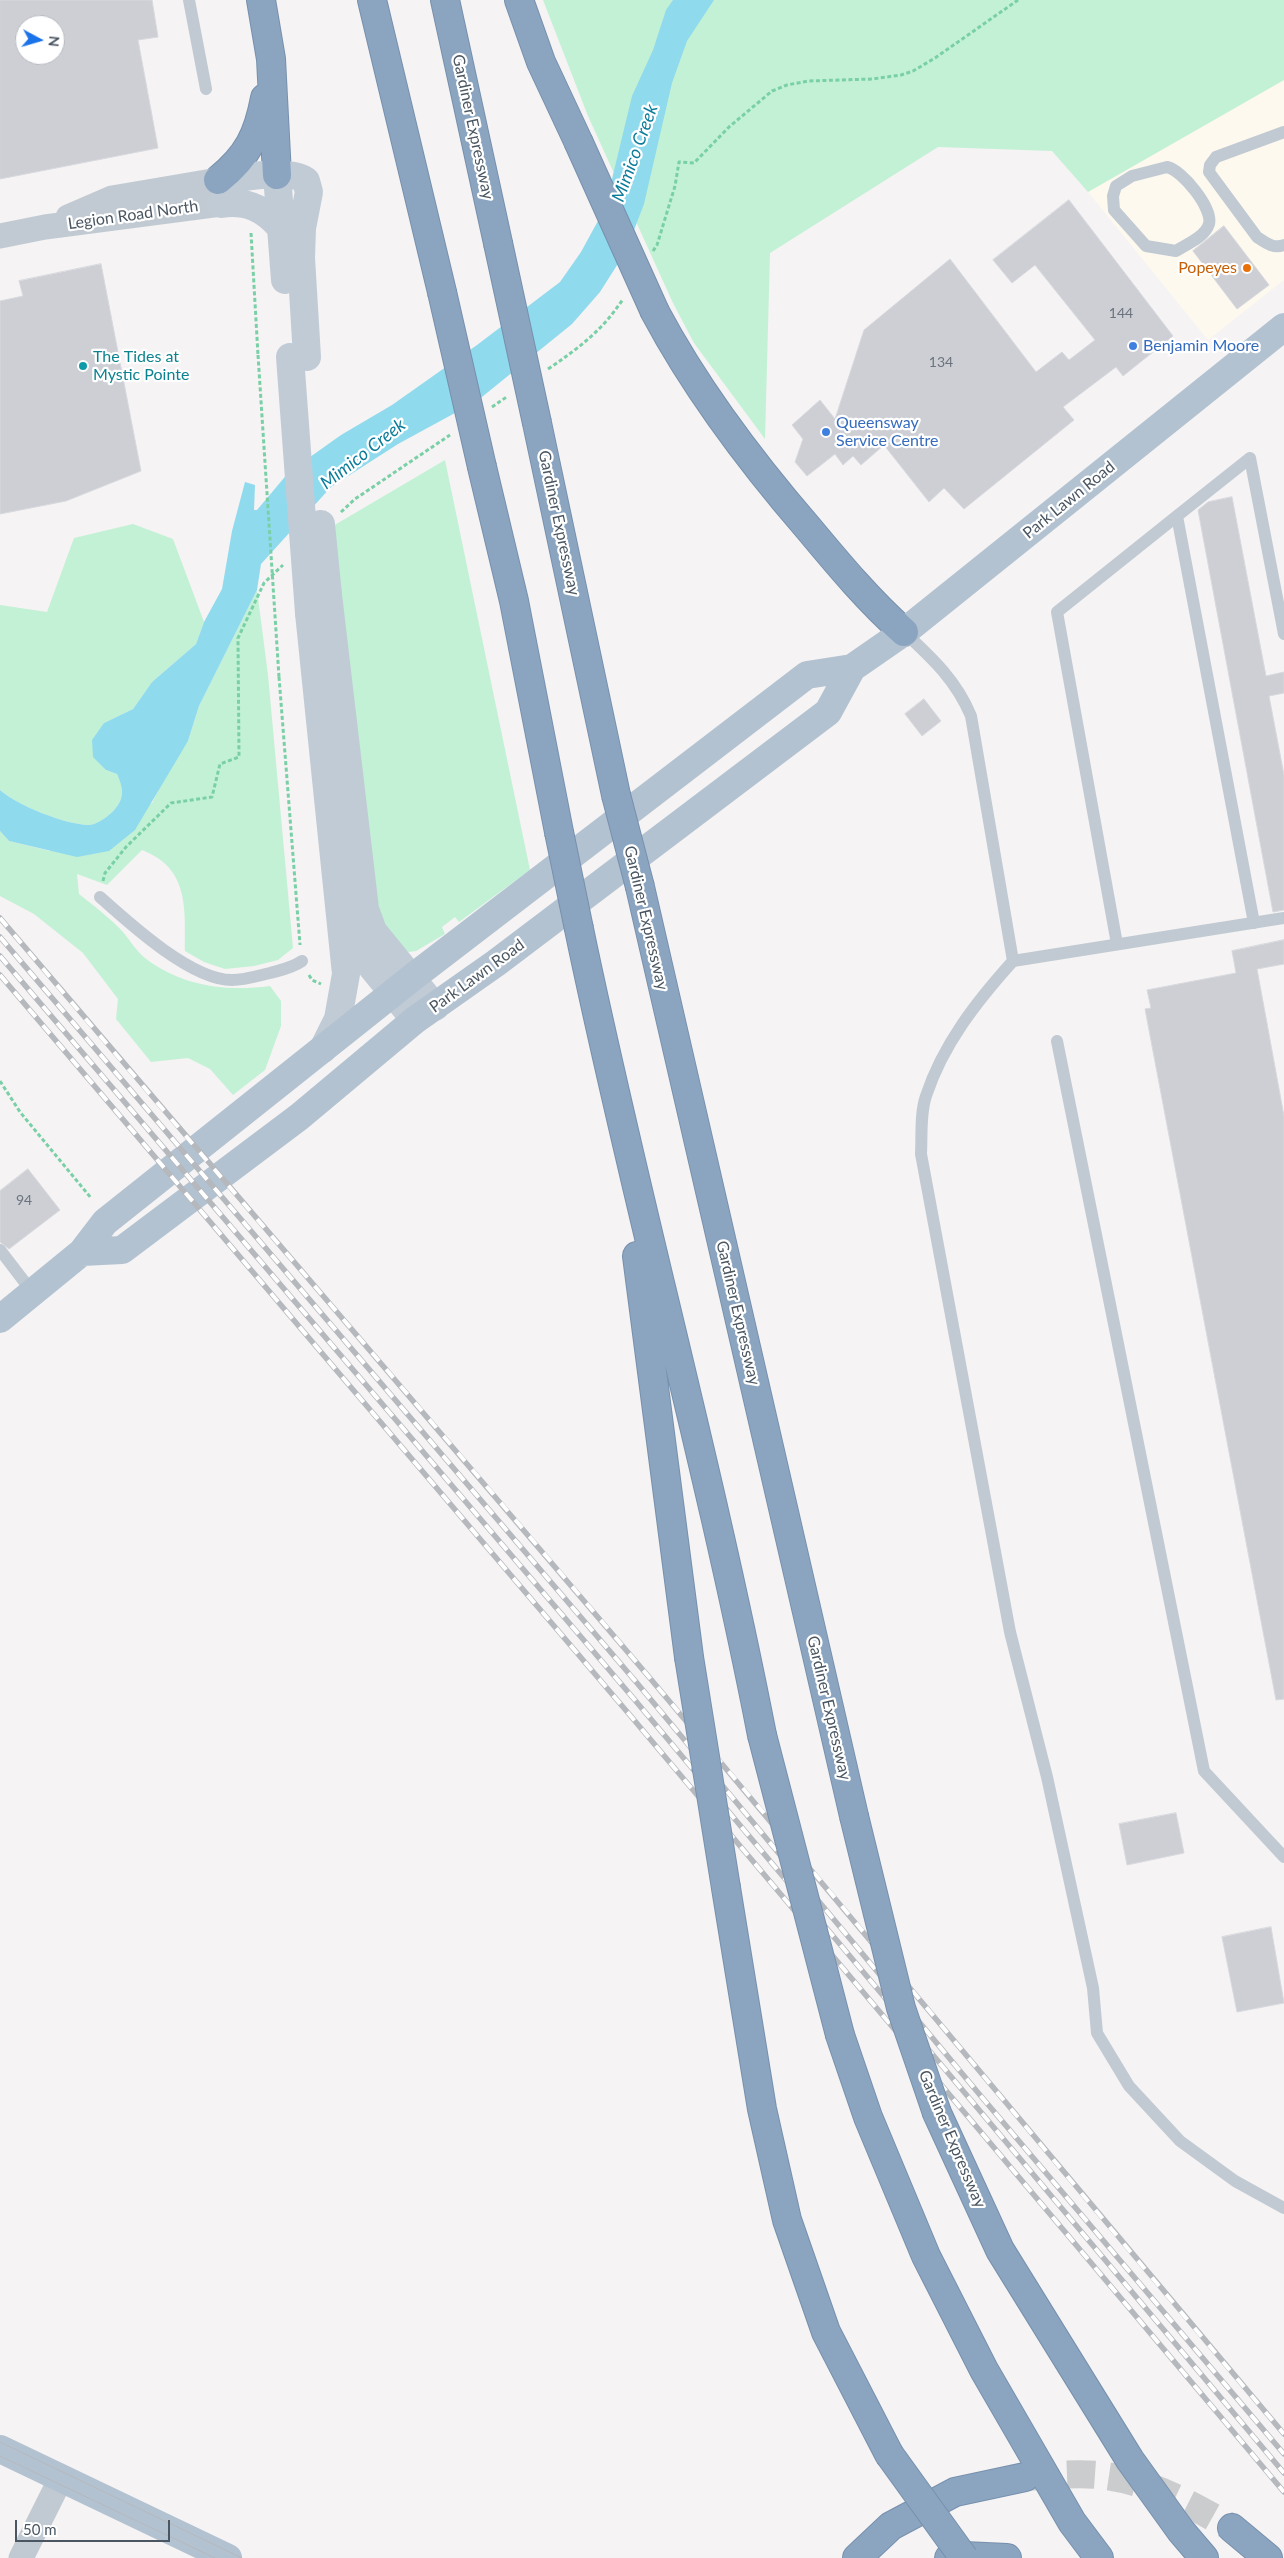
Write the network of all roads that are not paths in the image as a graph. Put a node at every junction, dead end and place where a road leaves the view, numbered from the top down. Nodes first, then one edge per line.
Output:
1 (189, 0) edge
2 (261, 0) edge
3 (372, 0) edge
4 (445, 0) edge
5 (519, 0) edge
6 (271, 59) junction
7 (206, 89) dead end
8 (1284, 132) edge
9 (277, 175) junction
10 (220, 192) junction
11 (281, 228) junction
12 (0, 236) edge
13 (1284, 245) edge
14 (1176, 251) joint
15 (1284, 328) edge
16 (299, 357) junction
17 (1177, 516) junction
18 (904, 632) junction
19 (1284, 634) edge
20 (852, 668) junction
21 (338, 886) junction
22 (100, 897) road end
23 (1284, 918) edge
24 (1254, 922) junction
25 (1117, 944) junction
26 (302, 961) road end
27 (1013, 961) junction
28 (402, 985) junction
29 (425, 1014) junction
30 (1057, 1041) dead end
31 (323, 1049) junction
32 (608, 1067) junction
33 (0, 1250) edge
34 (82, 1252) junction
35 (33, 1292) junction
36 (0, 1318) edge
37 (1284, 1857) edge
38 (1284, 2208) edge
39 (0, 2449) edge
40 (1024, 2476) tunnel mouth
41 (60, 2480) junction
42 (1232, 2528) tunnel mouth
43 (21, 2558) edge
44 (228, 2558) edge
45 (857, 2558) edge
46 (949, 2558) edge
47 (964, 2558) edge
48 (1006, 2558) edge
49 (1099, 2558) edge
50 (1204, 2558) edge
51 (1268, 2558) edge

1 - 7 lane
2 - 6 highway
3 - 32 highway, bridge
4 - 50 highway, Gardiner Expressway, bridge
5 - 18 highway, bridge
6 - 9 highway
6 - 10 highway
8 - 13 lane
9 - 10 main road
9 - 11 main road
9 - 16 main road
10 - 11 main road
10 - 12 street, Legion Road North
11 - 16 main road
14 - 14 lane
15 - 18 main road, Park Lawn Road
16 - 21 main road, bridge
16 - 28 main road, bridge
17 - 19 lane
17 - 24 lane
17 - 25 lane
18 - 20 main road, Park Lawn Road
18 - 27 lane
20 - 28 main road, Park Lawn Road
20 - 29 main road, Park Lawn Road
21 - 28 main road
21 - 31 main road
22 - 26 lane
23 - 24 lane
24 - 25 lane
25 - 27 lane
27 - 38 lane
28 - 29 main road
28 - 31 main road, Park Lawn Road
29 - 34 main road, Park Lawn Road
30 - 37 lane
31 - 34 main road, Park Lawn Road
32 - 47 highway, bridge
32 - 49 highway, bridge
33 - 35 lane
34 - 35 main road, Park Lawn Road
35 - 36 main road, Park Lawn Road
39 - 41 main road
40 - 45 highway
41 - 43 street
41 - 44 main road
42 - 51 highway
46 - 48 highway

